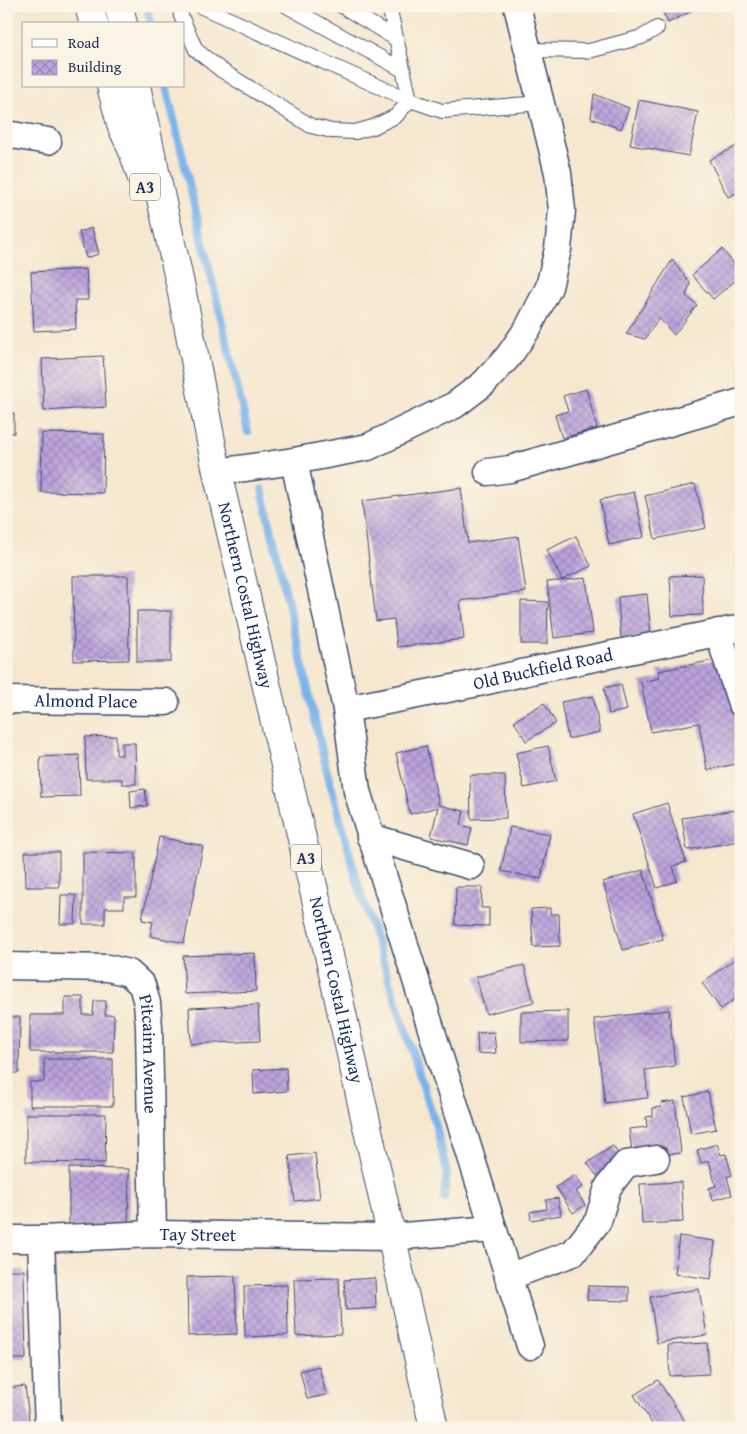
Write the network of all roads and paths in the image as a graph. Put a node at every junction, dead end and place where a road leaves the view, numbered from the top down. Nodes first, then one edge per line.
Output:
1 (89, 6) edge
2 (119, 6) edge
3 (180, 6) edge
4 (200, 6) edge
5 (287, 6) edge
6 (342, 6) edge
7 (389, 6) edge
8 (517, 6) edge
9 (93, 22) edge
10 (123, 22) edge
11 (184, 22) edge
12 (185, 25) edge
13 (657, 28) dead end
14 (396, 38) junction
15 (528, 50) junction
16 (403, 70) junction
17 (111, 88) edge
18 (136, 88) edge
19 (410, 100) junction
20 (540, 103) junction
21 (6, 134) edge
22 (48, 141) dead end
23 (180, 288) junction
24 (741, 402) edge
25 (294, 461) junction
26 (217, 472) junction
27 (488, 472) dead end
28 (729, 630) edge
29 (6, 700) edge
30 (166, 702) dead end
31 (741, 703) edge
32 (346, 709) junction
33 (370, 837) junction
34 (471, 866) dead end
35 (6, 966) edge
36 (656, 1159) dead end
37 (493, 1230) junction
38 (153, 1234) junction
39 (390, 1237) junction
40 (6, 1239) edge
41 (41, 1239) junction
42 (508, 1277) junction
43 (530, 1346) dead end
44 (48, 1428) edge
45 (434, 1428) edge

1 - 9 main road
2 - 10 main road
3 - 11 lane
4 - 19 lane
5 - 16 lane
6 - 14 lane
7 - 14 lane
8 - 15 street
12 - 19 lane
13 - 15 lane
14 - 16 lane
15 - 20 street
16 - 19 lane
17 - 23 main road, A3
18 - 23 main road, A3
19 - 20 lane
20 - 25 street
21 - 22 street
23 - 26 main road, Northern Costal Highway / A3
24 - 27 street
25 - 26 street
25 - 32 street
26 - 39 main road, Northern Costal Highway / A3
28 - 31 street
28 - 32 street, Old Buckfield Road
29 - 30 street, Almond Place
32 - 33 street
33 - 34 street
33 - 37 street
35 - 38 street, Pitcairn Avenue
36 - 42 street
37 - 39 street, Tay Street
37 - 42 street
38 - 39 street, Tay Street
38 - 41 street, Tay Street
39 - 45 main road, Northern Costal Highway / A3
40 - 41 street, Tay Street
41 - 44 street
42 - 43 street

